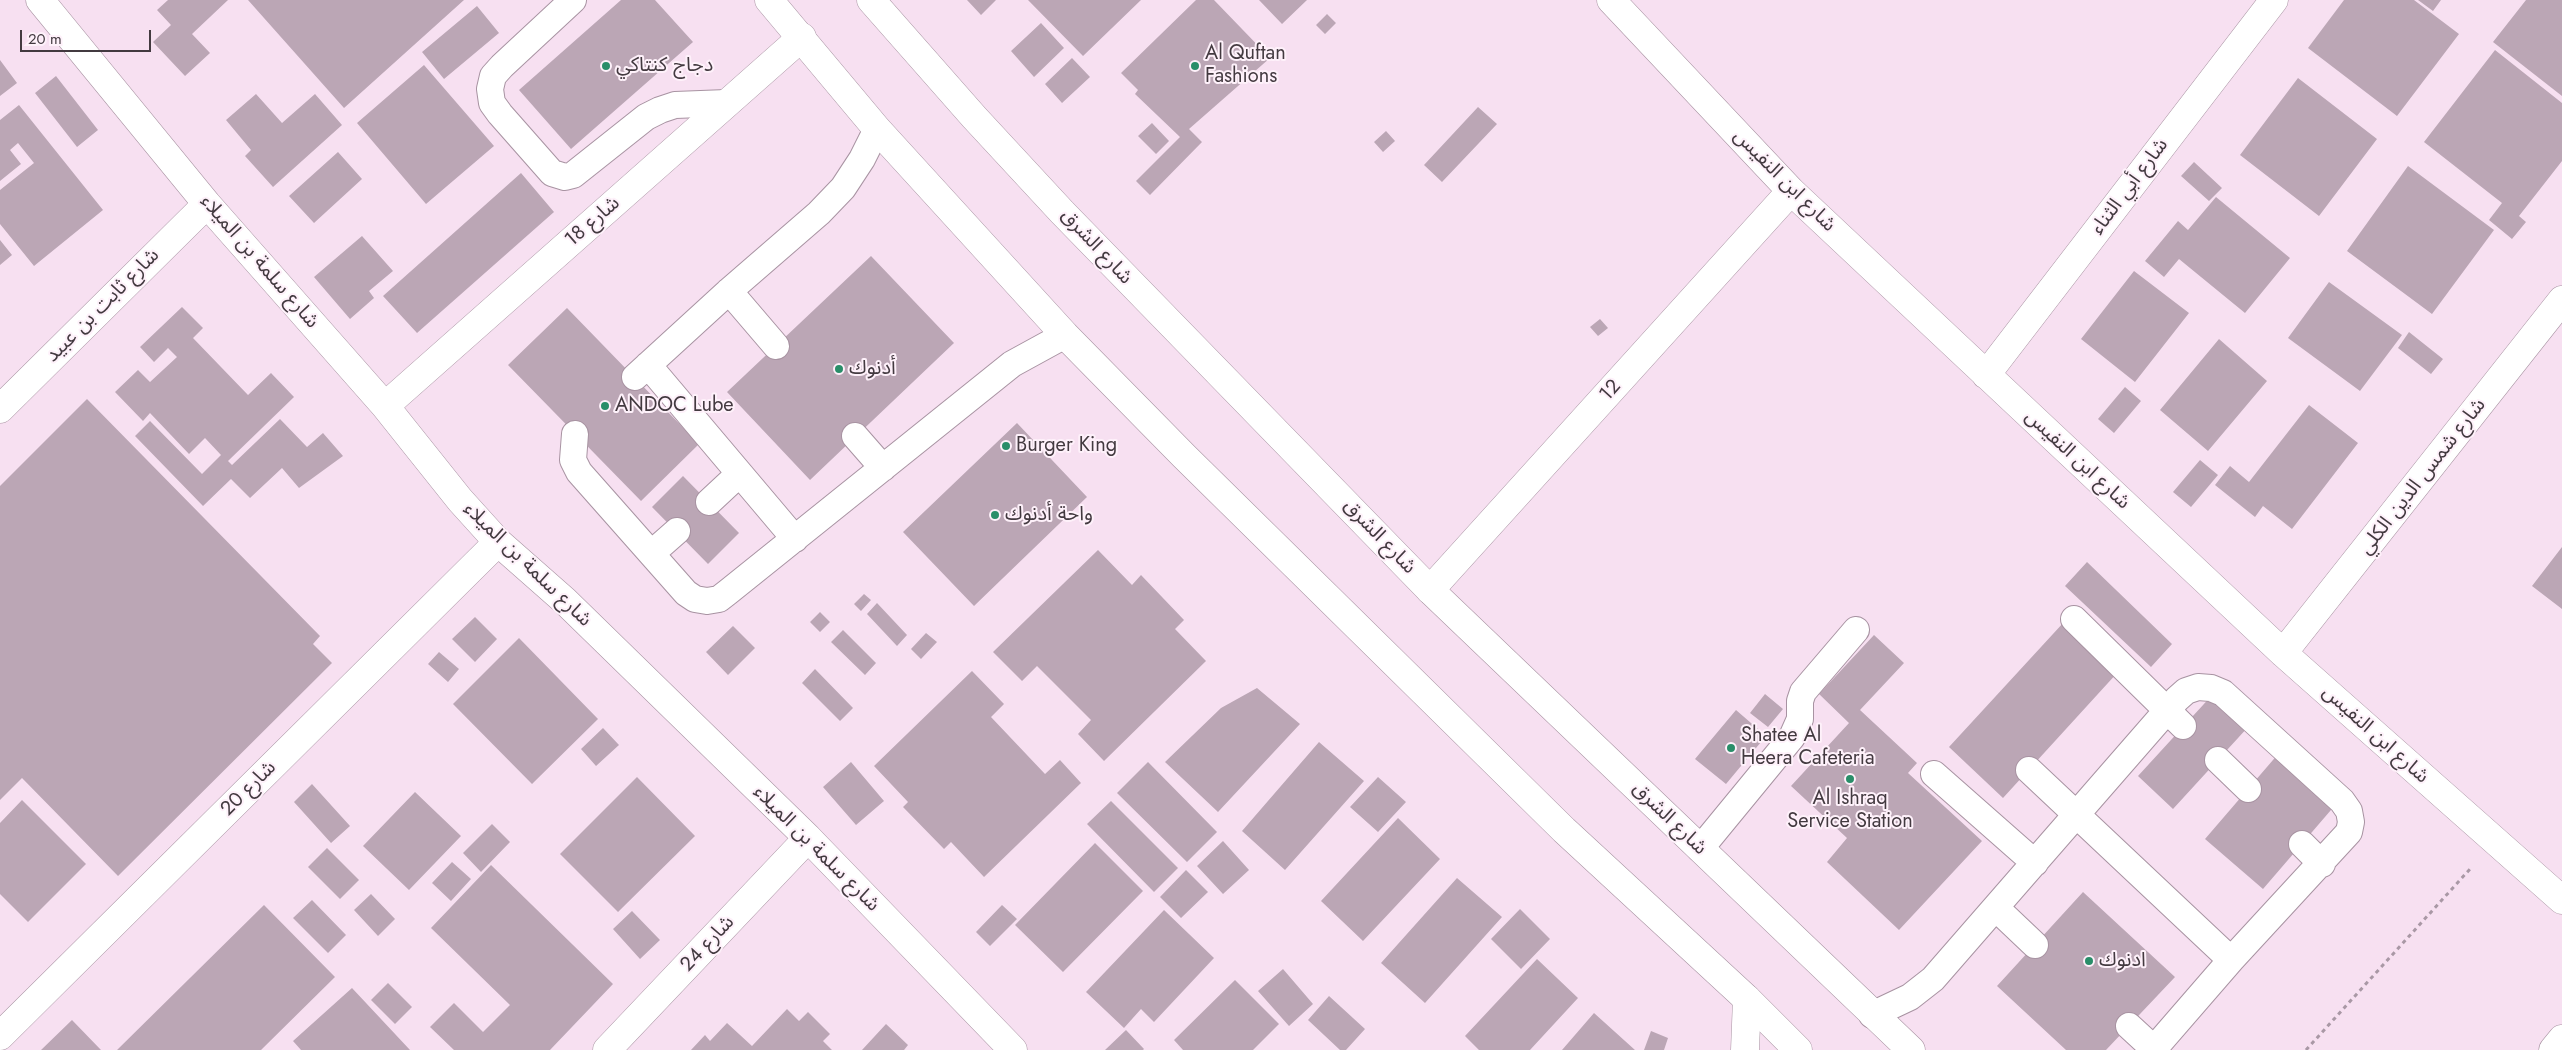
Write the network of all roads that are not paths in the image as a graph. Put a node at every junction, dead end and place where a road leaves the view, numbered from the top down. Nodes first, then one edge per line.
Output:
1 (40, 0) edge
2 (573, 0) edge
3 (769, 0) edge
4 (871, 0) edge
5 (1611, 0) edge
6 (2274, 0) edge
7 (802, 38) junction
8 (727, 103) junction
9 (877, 129) junction
10 (1791, 191) junction
11 (207, 204) junction
12 (729, 291) junction
13 (2559, 309) edge
14 (1065, 336) junction
15 (776, 346) dead end
16 (1986, 375) junction
17 (385, 406) junction
18 (0, 409) edge
19 (575, 434) dead end
20 (855, 436) dead end
21 (883, 468) junction
22 (738, 475) junction
23 (709, 502) dead end
24 (677, 532) dead end
25 (795, 539) junction
26 (498, 542) junction
27 (652, 553) junction
28 (1430, 590) junction
29 (2074, 619) dead end
30 (1856, 630) dead end
31 (2283, 653) junction
32 (2175, 718) junction
33 (2218, 760) dead end
34 (2029, 770) dead end
35 (1934, 774) dead end
36 (2248, 790) dead end
37 (2076, 816) junction
38 (808, 838) junction
39 (2302, 844) dead end
40 (1700, 849) junction
41 (2035, 863) junction
42 (2322, 864) junction
43 (2562, 900) edge
44 (1996, 908) junction
45 (2035, 945) dead end
46 (2231, 960) junction
47 (1747, 999) junction
48 (1872, 1015) junction
49 (2129, 1026) dead end
50 (0, 1036) edge
51 (2562, 1039) edge
52 (2153, 1049) edge
53 (607, 1050) edge
54 (1013, 1050) edge
55 (1746, 1050) edge
56 (1798, 1050) edge
57 (1911, 1050) edge
58 (2553, 1050) edge

1 - 11 street, شارع سلمة بن الميلاء
2 - 8 lane
3 - 7 street
4 - 28 street, شارع الشرق
5 - 10 street, شارع ابن النفيس
6 - 16 street, شارع أبي الثناء
7 - 8 street, شارع 18
7 - 9 street
8 - 17 street, شارع 18
9 - 12 lane
9 - 14 street
10 - 16 street, شارع ابن النفيس
10 - 28 street, 12
11 - 17 street, شارع سلمة بن الميلاء
11 - 18 street, شارع ثابت بن عبيد
12 - 15 lane
12 - 22 lane
13 - 31 street, شارع شمس الدين الكلي
14 - 21 lane
14 - 47 street
16 - 31 street, شارع ابن النفيس
17 - 26 street, شارع سلمة بن الميلاء
19 - 27 lane
20 - 21 lane
21 - 25 lane
22 - 23 lane
22 - 25 lane
24 - 27 lane
25 - 27 lane
26 - 38 street, شارع سلمة بن الميلاء
26 - 50 street, شارع 20
28 - 40 street, شارع الشرق
29 - 32 lane
30 - 40 lane
31 - 43 street, شارع ابن النفيس
32 - 37 lane
32 - 42 lane
33 - 36 lane
34 - 37 lane
35 - 41 lane
37 - 41 lane
37 - 46 lane
38 - 53 street, شارع 24
38 - 54 street, شارع سلمة بن الميلاء
39 - 42 lane
40 - 48 street, شارع الشرق
41 - 44 lane
42 - 46 lane
44 - 45 lane
44 - 48 lane
46 - 52 lane
47 - 55 street
47 - 56 street
48 - 57 street, شارع الشرق
49 - 52 lane
51 - 58 street

